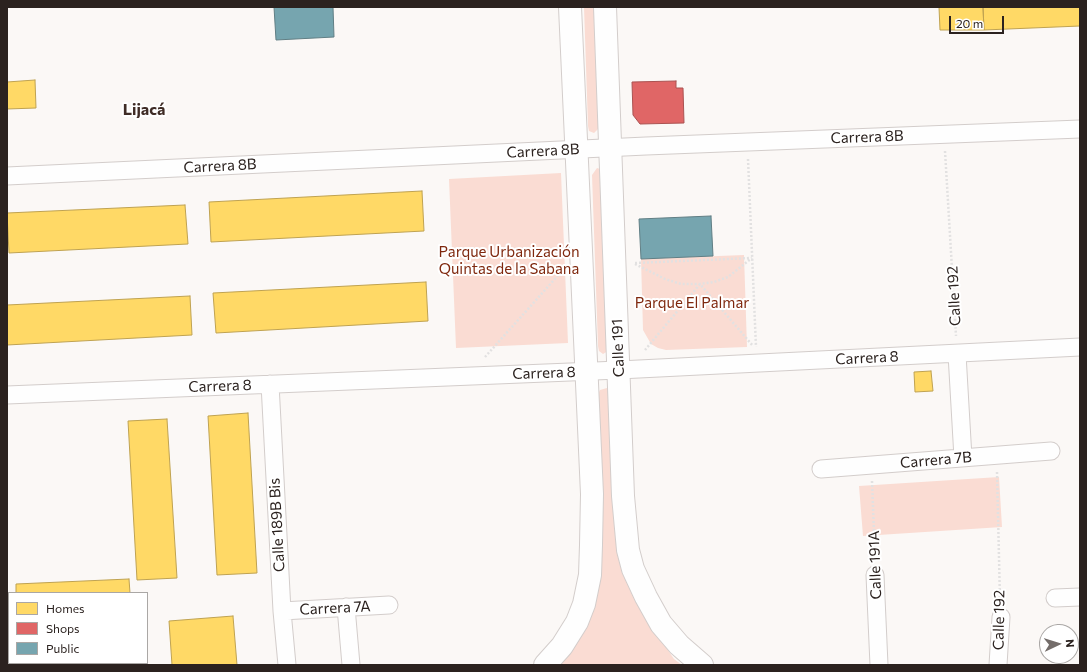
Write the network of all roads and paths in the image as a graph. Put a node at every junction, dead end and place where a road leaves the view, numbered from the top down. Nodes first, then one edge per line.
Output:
1 (570, 7) edge
2 (605, 7) edge
3 (1080, 128) edge
4 (944, 134) junction
5 (610, 148) junction
6 (577, 150) junction
7 (748, 159) dead end
8 (7, 176) edge
9 (752, 258) junction
10 (564, 268) dead end
11 (700, 284) junction
12 (1080, 347) edge
13 (645, 350) dead end
14 (957, 354) junction
15 (484, 357) dead end
16 (619, 370) junction
17 (586, 371) junction
18 (270, 384) junction
19 (7, 395) edge
20 (1050, 451) dead end
21 (996, 455) junction
22 (963, 458) junction
23 (871, 465) junction
24 (821, 469) dead end
25 (875, 575) joint
26 (1080, 597) edge
27 (1055, 598) dead end
28 (389, 605) dead end
29 (346, 607) junction
30 (282, 611) junction
31 (1000, 617) joint
32 (287, 665) edge
33 (351, 665) edge
34 (545, 665) edge
35 (702, 665) edge
36 (879, 665) edge
37 (998, 665) edge

1 - 6 street
2 - 5 street, Calle 191
3 - 4 street, Carrera 8B
4 - 5 street, Carrera 8B
4 - 14 path, Calle 192
5 - 6 street, Carrera 8B
5 - 16 street, Calle 191
6 - 8 street, Carrera 8B
6 - 17 street
7 - 9 path
9 - 11 path
9 - 11 path
9 - 11 path
10 - 15 path
11 - 13 path
12 - 14 street, Carrera 8
14 - 16 street, Carrera 8
14 - 22 street
16 - 17 street, Carrera 8
16 - 35 street, Calle 191
17 - 18 street, Carrera 8
17 - 34 street
18 - 19 street, Carrera 8
18 - 30 street, Calle 189B Bis
20 - 21 street, Carrera 7B
21 - 22 street, Carrera 7B
21 - 31 path, Calle 192
22 - 23 street, Carrera 7B
23 - 24 street, Carrera 7B
23 - 25 path, Calle 191A
25 - 36 street, Calle 191A
26 - 27 street
28 - 29 street, Carrera 7A
29 - 30 street, Carrera 7A
29 - 33 street
30 - 32 street, Calle 189B Bis
31 - 37 street, Calle 192

